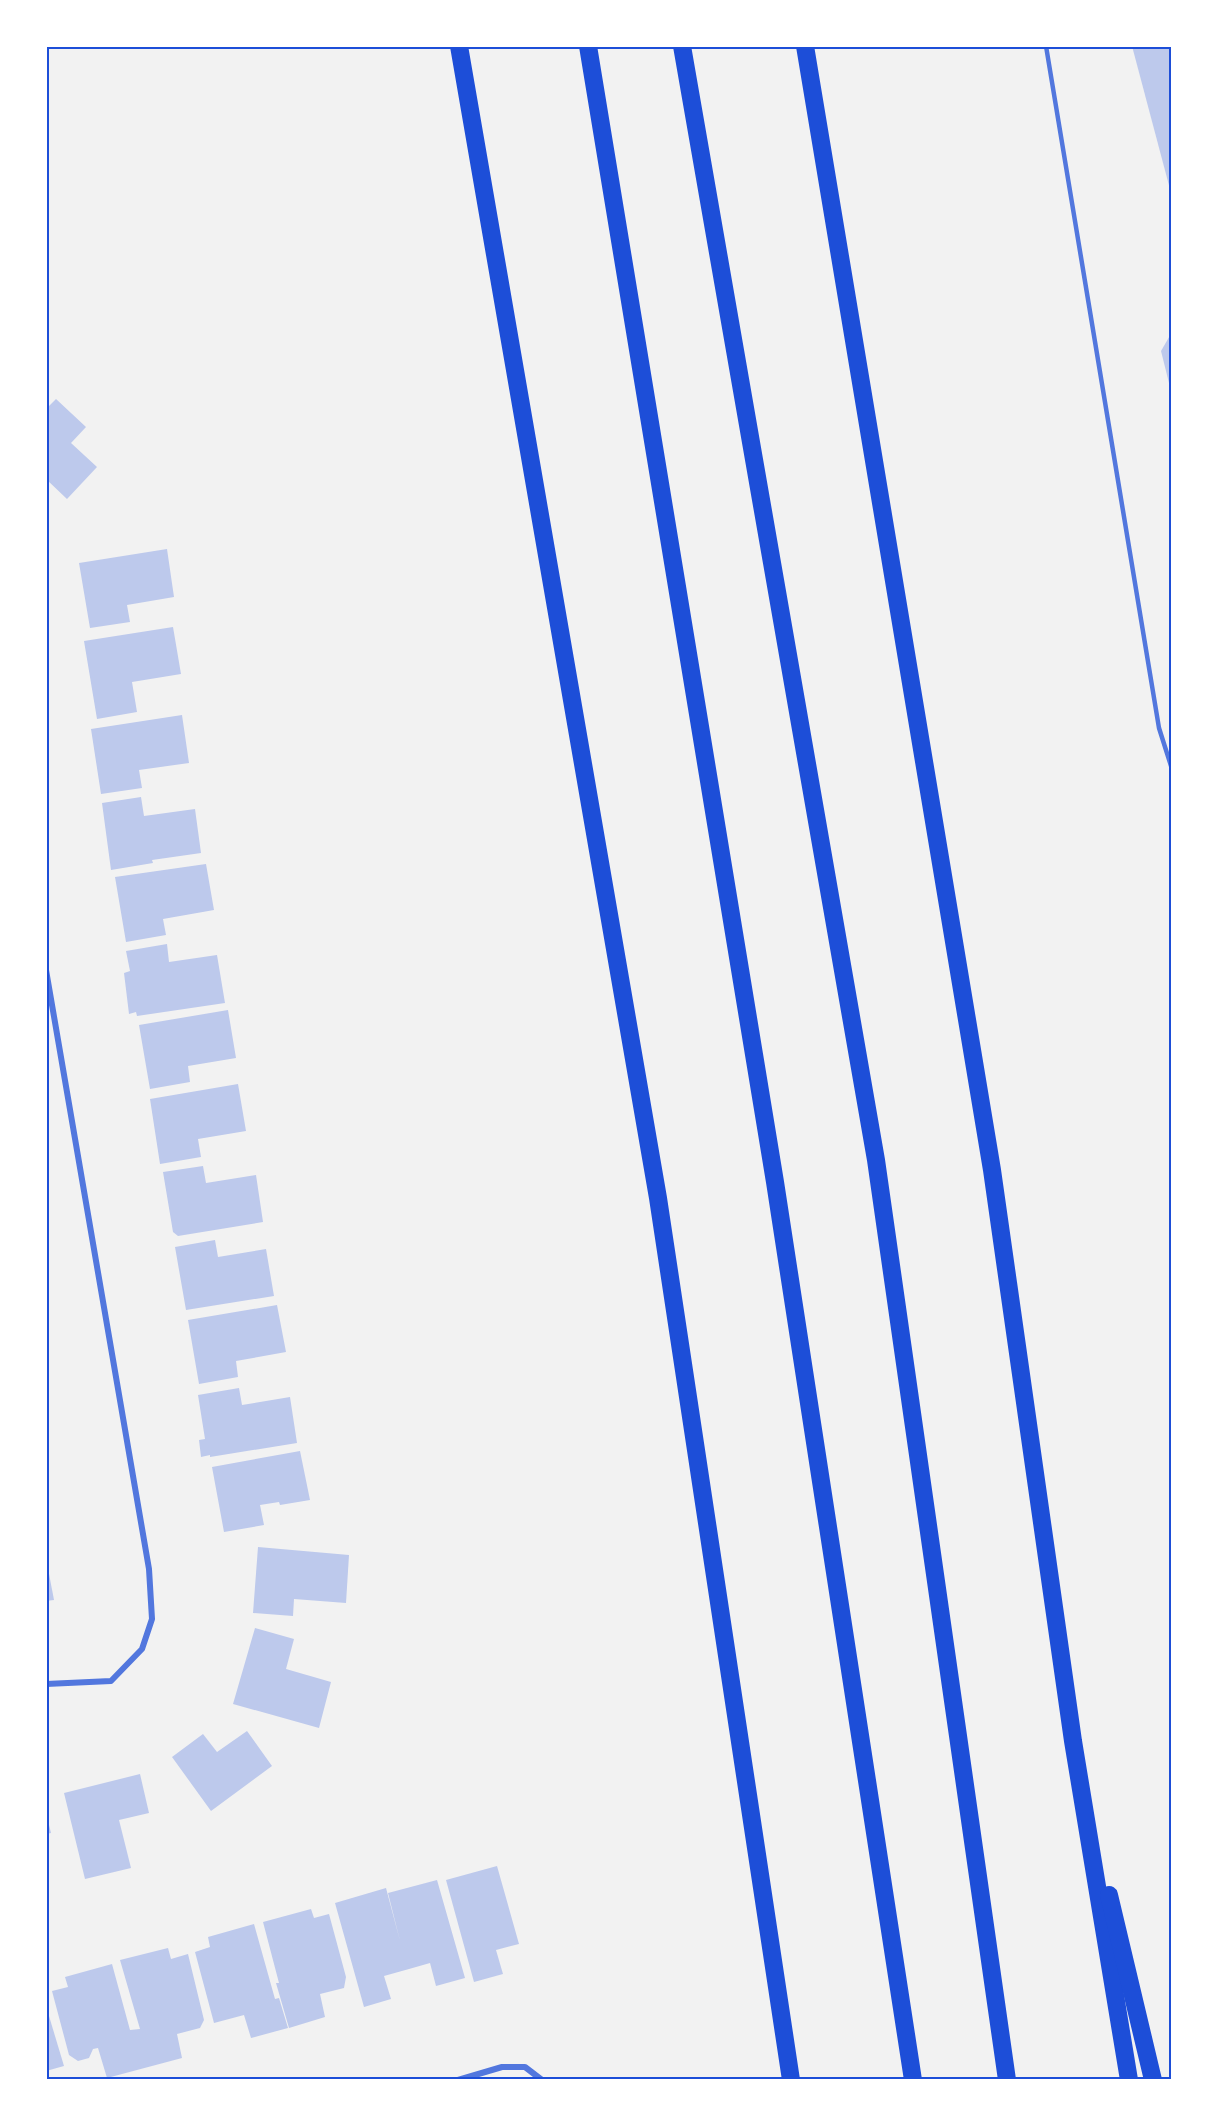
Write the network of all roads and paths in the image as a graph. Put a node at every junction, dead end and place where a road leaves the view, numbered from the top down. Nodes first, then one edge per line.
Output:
1 (459, 46) edge
2 (588, 46) edge
3 (682, 46) edge
4 (805, 46) edge
5 (1046, 46) edge
6 (1172, 769) edge
7 (46, 970) edge
8 (46, 1684) edge
9 (1073, 1741) junction
10 (458, 2079) edge
11 (542, 2079) edge
12 (791, 2079) edge
13 (913, 2079) edge
14 (1007, 2079) edge
15 (1129, 2079) edge
16 (1153, 2079) edge

1 - 12 highway
2 - 13 highway
3 - 14 highway
4 - 9 highway
5 - 6 lane
7 - 8 street
9 - 15 highway
9 - 16 highway
10 - 11 street

